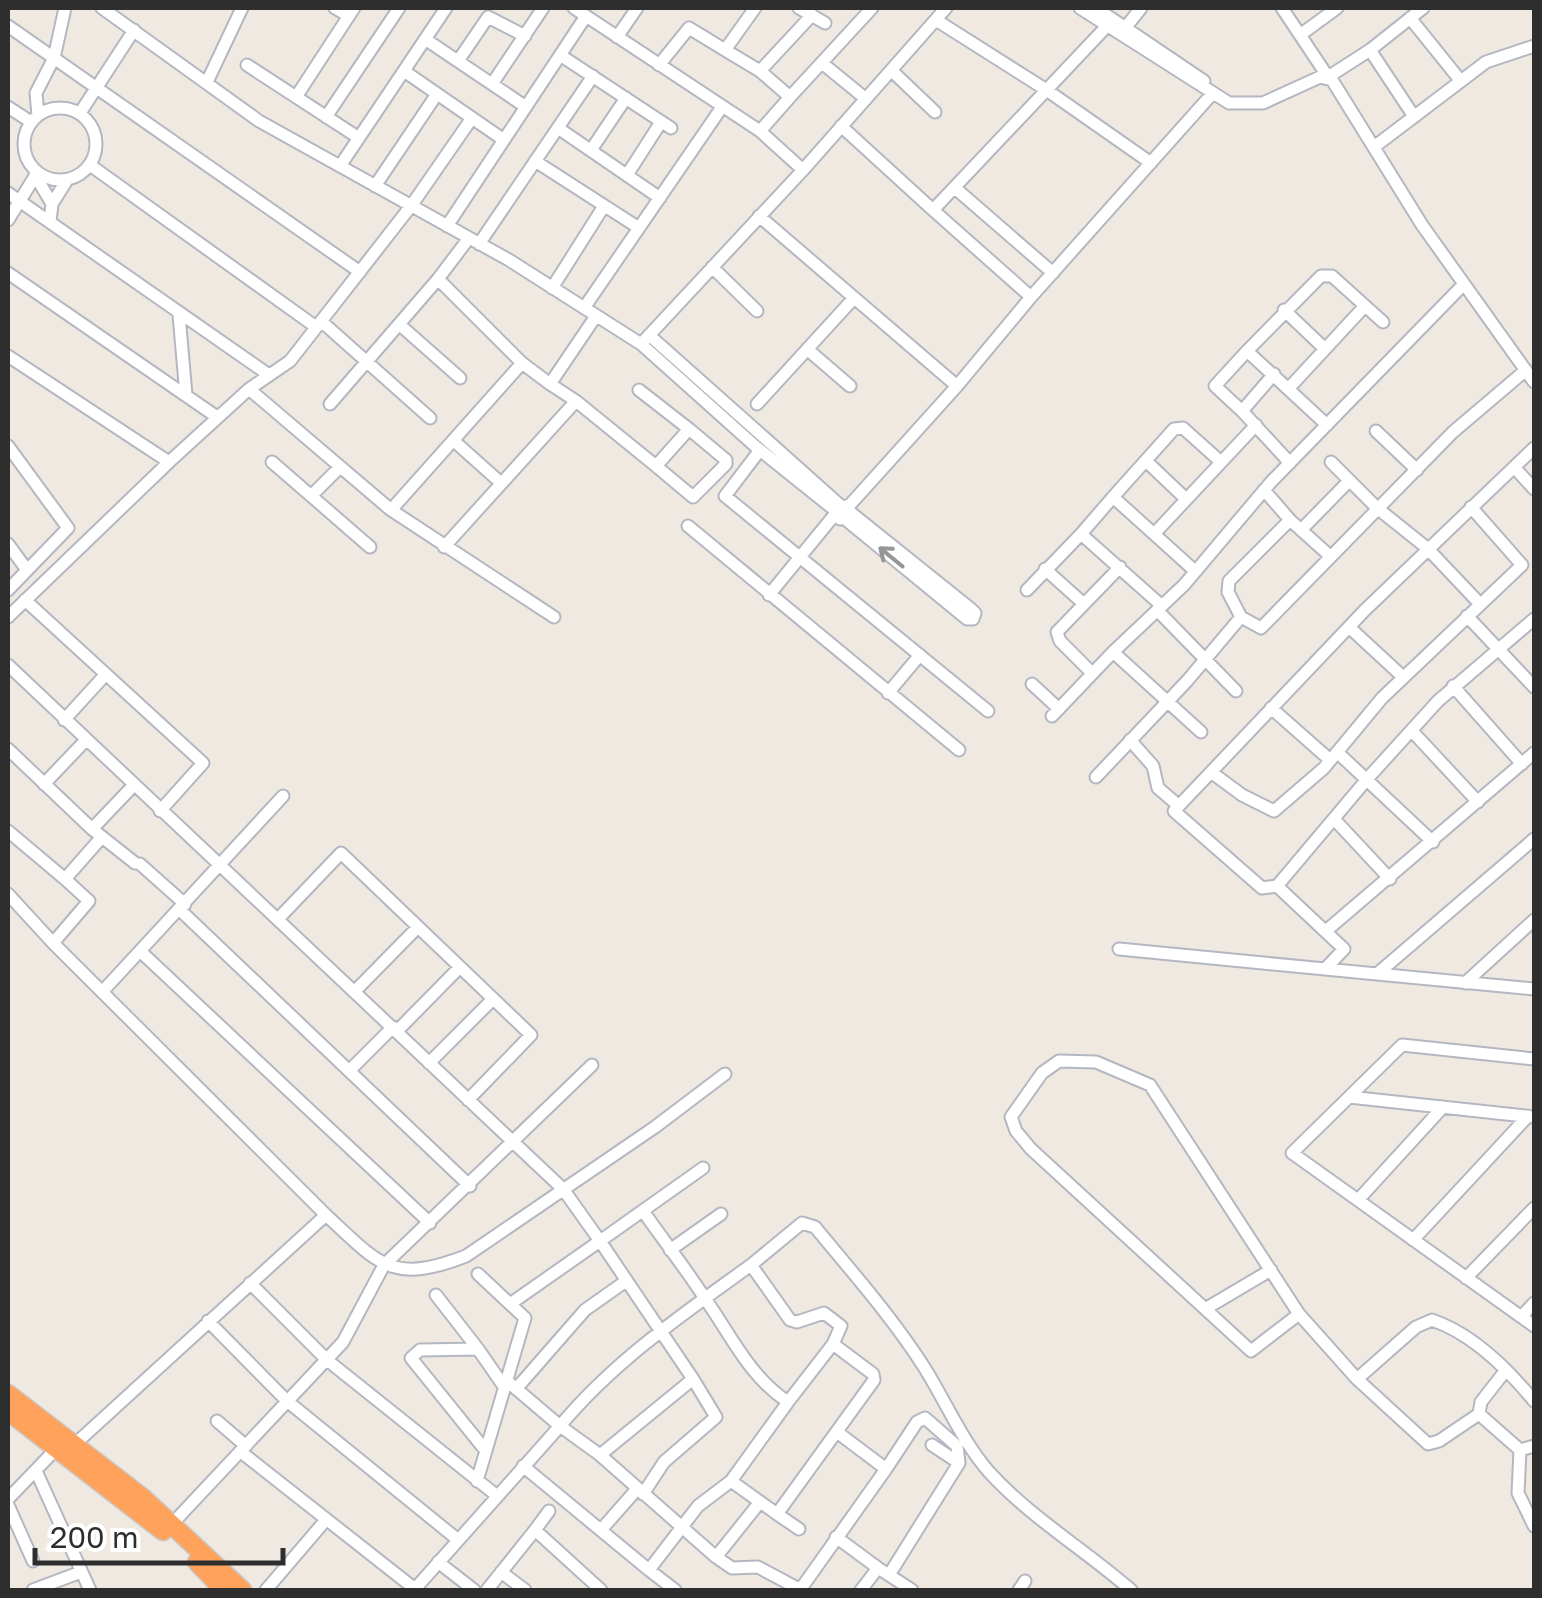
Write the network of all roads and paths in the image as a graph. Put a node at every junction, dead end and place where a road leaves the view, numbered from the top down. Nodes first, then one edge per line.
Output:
1 (65, 8) edge
2 (102, 8) edge
3 (242, 8) edge
4 (335, 8) edge
5 (399, 8) edge
6 (446, 8) edge
7 (543, 8) edge
8 (574, 8) edge
9 (637, 8) edge
10 (754, 8) edge
11 (799, 8) edge
12 (872, 8) edge
13 (946, 8) edge
14 (1080, 8) edge
15 (1096, 8) edge
16 (1141, 8) edge
17 (1282, 8) edge
18 (1337, 8) edge
19 (1423, 8) edge
20 (352, 12) edge
21 (586, 16) junction
22 (812, 16) junction
23 (1410, 18) junction
24 (936, 20) junction
25 (825, 23) dead end
26 (8, 26) edge
27 (1107, 26) junction
28 (134, 30) junction
29 (1123, 31) junction
30 (1300, 35) junction
31 (525, 36) junction
32 (617, 36) junction
33 (425, 40) junction
34 (1534, 46) edge
35 (726, 50) junction
36 (1370, 50) junction
37 (560, 55) junction
38 (54, 58) junction
39 (458, 61) junction
40 (822, 63) junction
41 (247, 65) dead end
42 (659, 65) junction
43 (892, 70) junction
44 (760, 71) junction
45 (404, 72) junction
46 (592, 76) junction
47 (1328, 77) junction
48 (1460, 80) junction
49 (206, 82) junction
50 (492, 84) junction
51 (96, 88) junction
52 (1048, 91) junction
53 (436, 94) junction
54 (1212, 94) junction
55 (296, 97) junction
56 (790, 97) junction
57 (626, 98) junction
58 (866, 100) junction
59 (1239, 104) junction
60 (8, 107) edge
61 (526, 107) junction
62 (722, 107) junction
63 (935, 112) dead end
64 (80, 114) junction
65 (1413, 115) junction
66 (326, 117) junction
67 (472, 118) junction
68 (35, 119) junction
69 (841, 126) junction
70 (558, 128) junction
71 (760, 131) junction
72 (359, 138) junction
73 (504, 140) junction
74 (1374, 147) junction
75 (591, 150) junction
76 (536, 161) junction
77 (1151, 163) junction
78 (90, 165) junction
79 (340, 166) junction
80 (803, 170) junction
81 (36, 174) junction
82 (627, 175) junction
83 (67, 180) junction
84 (375, 186) junction
85 (955, 188) junction
86 (8, 192) edge
87 (660, 198) junction
88 (21, 201) junction
89 (52, 204) junction
90 (412, 206) junction
91 (604, 206) junction
92 (933, 210) junction
93 (760, 216) junction
94 (8, 220) edge
95 (50, 221) junction
96 (447, 226) junction
97 (638, 228) junction
98 (474, 241) junction
99 (712, 268) junction
100 (360, 272) junction
101 (8, 273) edge
102 (1053, 273) junction
103 (438, 278) junction
104 (1462, 285) junction
105 (552, 288) junction
106 (1031, 297) junction
107 (854, 298) junction
108 (584, 308) junction
109 (1364, 308) junction
110 (1284, 310) junction
111 (757, 311) dead end
112 (180, 315) junction
113 (596, 316) junction
114 (1382, 322) dead end
115 (319, 324) junction
116 (400, 325) junction
117 (645, 340) junction
118 (807, 349) junction
119 (1325, 349) junction
120 (1247, 350) junction
121 (8, 356) edge
122 (368, 360) junction
123 (522, 363) junction
124 (1526, 370) junction
125 (1274, 374) junction
126 (269, 375) junction
127 (460, 378) dead end
128 (1534, 382) edge
129 (550, 384) junction
130 (850, 386) dead end
131 (957, 386) junction
132 (249, 388) junction
133 (1290, 388) junction
134 (639, 390) dead end
135 (186, 395) junction
136 (576, 401) junction
137 (330, 404) dead end
138 (757, 404) dead end
139 (1242, 411) junction
140 (218, 417) junction
141 (430, 418) dead end
142 (1256, 425) junction
143 (1326, 425) junction
144 (689, 430) junction
145 (1376, 431) dead end
146 (454, 441) junction
147 (8, 446) edge
148 (1534, 448) edge
149 (760, 450) junction
150 (1146, 461) junction
151 (168, 462) junction
152 (272, 462) dead end
153 (1220, 462) junction
154 (1332, 462) dead end
155 (1290, 463) junction
156 (656, 466) junction
157 (340, 467) junction
158 (1514, 467) junction
159 (1417, 470) junction
160 (1348, 482) junction
161 (501, 484) junction
162 (1534, 488) edge
163 (1264, 490) junction
164 (312, 496) junction
165 (1113, 496) junction
166 (1186, 498) junction
167 (1471, 507) junction
168 (1377, 508) junction
169 (392, 510) junction
170 (842, 512) junction
171 (1290, 520) junction
172 (688, 526) dead end
173 (1301, 530) junction
174 (1081, 534) junction
175 (1154, 534) junction
176 (8, 544) edge
177 (370, 547) dead end
178 (444, 547) junction
179 (1427, 548) junction
180 (1330, 556) junction
181 (802, 560) junction
182 (1120, 567) junction
183 (27, 570) junction
184 (1045, 570) junction
185 (1195, 571) junction
186 (937, 588) dead end
187 (8, 590) edge
188 (1027, 590) dead end
189 (772, 598) junction
190 (26, 600) junction
191 (1084, 604) junction
192 (1480, 604) junction
193 (1159, 608) junction
194 (1467, 616) junction
195 (8, 617) edge
196 (554, 617) dead end
197 (1240, 617) junction
198 (1534, 619) edge
199 (1349, 627) junction
200 (1500, 647) junction
201 (1112, 652) junction
202 (920, 655) junction
203 (1206, 658) junction
204 (8, 665) edge
205 (1092, 673) junction
206 (106, 674) junction
207 (1404, 676) junction
208 (1032, 684) dead end
209 (1453, 686) junction
210 (1534, 688) edge
211 (1236, 691) dead end
212 (888, 693) junction
213 (1168, 700) junction
214 (1272, 708) junction
215 (988, 711) dead end
216 (64, 720) junction
217 (1412, 730) junction
218 (1201, 732) dead end
219 (86, 740) junction
220 (1130, 740) junction
221 (8, 750) edge
222 (959, 750) dead end
223 (1534, 753) edge
224 (1334, 756) junction
225 (1522, 764) junction
226 (1211, 772) junction
227 (1096, 777) dead end
228 (1368, 778) junction
229 (44, 784) junction
230 (133, 786) junction
231 (282, 796) dead end
232 (1478, 802) junction
233 (1179, 806) junction
234 (160, 811) junction
235 (1334, 819) junction
236 (8, 830) edge
237 (97, 834) junction
238 (1534, 839) edge
239 (1432, 842) junction
240 (221, 866) junction
241 (65, 879) junction
242 (1390, 879) junction
243 (1277, 886) junction
244 (8, 894) edge
245 (182, 907) junction
246 (278, 919) junction
247 (1534, 920) edge
248 (418, 927) junction
249 (1327, 930) junction
250 (53, 943) junction
251 (1119, 948) dead end
252 (140, 951) junction
253 (460, 967) junction
254 (1325, 969) junction
255 (1377, 974) junction
256 (1464, 983) junction
257 (356, 990) junction
258 (1534, 990) edge
259 (102, 992) junction
260 (493, 999) junction
261 (395, 1029) junction
262 (1534, 1059) edge
263 (428, 1063) junction
264 (592, 1066) dead end
265 (349, 1071) junction
266 (725, 1074) dead end
267 (1349, 1097) junction
268 (468, 1100) junction
269 (1443, 1107) junction
270 (1531, 1117) edge
271 (514, 1142) junction
272 (703, 1168) dead end
273 (470, 1186) junction
274 (564, 1189) junction
275 (1358, 1200) junction
276 (1534, 1208) edge
277 (643, 1211) junction
278 (326, 1214) junction
279 (721, 1214) dead end
280 (430, 1222) junction
281 (1413, 1240) junction
282 (600, 1241) junction
283 (670, 1250) junction
284 (751, 1265) junction
285 (384, 1266) junction
286 (1271, 1270) junction
287 (478, 1274) dead end
288 (1466, 1278) junction
289 (626, 1281) junction
290 (250, 1283) junction
291 (436, 1295) dead end
292 (705, 1298) junction
293 (1534, 1303) edge
294 (510, 1304) junction
295 (1205, 1309) junction
296 (1300, 1314) junction
297 (1521, 1317) junction
298 (208, 1321) junction
299 (1534, 1326) edge
300 (661, 1330) junction
301 (833, 1344) junction
302 (478, 1348) junction
303 (326, 1360) junction
304 (1506, 1370) junction
305 (693, 1379) junction
306 (1357, 1379) junction
307 (509, 1386) junction
308 (8, 1394) edge
309 (288, 1401) junction
310 (788, 1402) junction
311 (1534, 1402) edge
312 (1479, 1414) junction
313 (9, 1415) edge
314 (216, 1421) dead end
315 (560, 1426) junction
316 (837, 1432) junction
317 (932, 1445) dead end
318 (1534, 1446) edge
319 (65, 1447) junction
320 (243, 1449) junction
321 (1520, 1450) junction
322 (486, 1451) junction
323 (600, 1455) junction
324 (959, 1463) junction
325 (522, 1466) junction
326 (886, 1469) junction
327 (36, 1471) junction
328 (477, 1480) junction
329 (731, 1481) junction
330 (640, 1491) junction
331 (496, 1495) junction
332 (8, 1502) edge
333 (760, 1502) junction
334 (550, 1511) dead end
335 (776, 1514) junction
336 (324, 1521) junction
337 (172, 1524) junction
338 (1534, 1526) edge
339 (681, 1528) junction
340 (799, 1529) dead end
341 (535, 1530) junction
342 (601, 1530) junction
343 (836, 1537) junction
344 (457, 1539) junction
345 (716, 1557) junction
346 (33, 1561) dead end
347 (438, 1562) junction
348 (649, 1570) junction
349 (81, 1572) junction
350 (501, 1572) junction
351 (883, 1572) junction
352 (37, 1590) edge
353 (90, 1590) edge
354 (224, 1590) edge
355 (242, 1590) edge
356 (266, 1590) edge
357 (415, 1590) edge
358 (474, 1590) edge
359 (487, 1590) edge
360 (524, 1590) edge
361 (601, 1590) edge
362 (672, 1590) edge
363 (800, 1590) edge
364 (861, 1590) edge
365 (912, 1590) edge
366 (1131, 1590) edge

1 - 38 street
2 - 28 street
3 - 49 street
4 - 20 street
5 - 66 street
6 - 33 street
7 - 31 street
8 - 21 street
9 - 32 street
10 - 35 street
11 - 22 street
12 - 40 street
13 - 24 street
14 - 27 street
15 - 29 street
16 - 29 street
17 - 30 street
18 - 30 street
19 - 23 street
20 - 55 street
21 - 32 street
21 - 37 street
22 - 25 street
22 - 44 street
23 - 36 street
23 - 48 street
24 - 43 street
24 - 52 street
26 - 38 street
27 - 29 street
27 - 52 street
28 - 49 street
28 - 51 street
29 - 54 street
29 - 59 street
30 - 47 street
31 - 39 street
31 - 50 street
32 - 42 street
33 - 39 street
33 - 45 street
34 - 48 street
35 - 42 street
35 - 44 street
36 - 47 street
36 - 65 street
37 - 46 street
37 - 61 street
38 - 51 street
38 - 68 street
39 - 50 street
40 - 56 street
40 - 58 street
41 - 55 street
42 - 62 street
43 - 58 street
43 - 63 street
44 - 56 street
45 - 53 street
45 - 72 street
46 - 57 street
46 - 70 street
47 - 59 street
47 - 74 street
48 - 65 street
49 - 79 street
50 - 61 street
51 - 64 street
51 - 100 street
52 - 77 street
52 - 85 street
53 - 67 street
53 - 84 street
54 - 59 street
54 - 77 street
55 - 66 street
56 - 71 street
57 - 75 street
57 - 82 street
58 - 69 street
60 - 68 street
61 - 73 street
62 - 71 street
62 - 87 street
64 - 68 street
64 - 78 street
65 - 74 street
66 - 72 street
67 - 73 street
67 - 90 street
68 - 81 street
69 - 80 street
69 - 92 street
70 - 75 street
70 - 76 street
71 - 80 street
72 - 79 street
73 - 96 street
74 - 104 street
75 - 82 street
76 - 91 street
76 - 98 street
77 - 102 street
78 - 83 street
78 - 115 street
79 - 84 street
80 - 93 street
81 - 83 street
81 - 88 street
81 - 89 street
82 - 87 street
83 - 89 street
84 - 90 street
85 - 92 street
85 - 102 street
86 - 88 street
87 - 97 street
88 - 94 street
88 - 95 street
89 - 95 street
90 - 96 street
90 - 100 street
91 - 97 street
91 - 105 street
92 - 106 street
93 - 99 street
93 - 107 street
95 - 112 street
96 - 98 street
97 - 108 street
98 - 103 street
98 - 105 street
99 - 111 street
99 - 117 street
100 - 115 street
101 - 135 street
102 - 106 street
103 - 116 street
103 - 123 street
104 - 124 street
104 - 143 street
105 - 108 street
106 - 131 street
107 - 118 street
107 - 131 street
108 - 113 street
109 - 110 street
109 - 114 street
109 - 119 street
110 - 119 street
110 - 120 street
112 - 126 street
112 - 135 street
113 - 117 street
113 - 129 street
115 - 122 street
115 - 126 street
116 - 122 street
116 - 127 street
117 - 149 street
117 - 170 street
118 - 130 street
118 - 138 street
119 - 133 street
120 - 125 street
120 - 139 street
121 - 151 street
122 - 137 street
122 - 141 street
123 - 129 street
123 - 146 street
124 - 128 street
124 - 159 street
125 - 133 street
125 - 139 street
126 - 132 street
129 - 136 street
131 - 170 street
132 - 140 street
132 - 157 street
133 - 143 street
134 - 144 street
135 - 140 street
136 - 156 street
136 - 161 street
139 - 142 street
140 - 151 street
142 - 153 street
142 - 155 street
143 - 155 street
144 - 156 street
144 - 156 street
145 - 159 street
146 - 161 street
146 - 169 street
147 - 183 street
148 - 158 street
149 - 170 street
149 - 181 street
150 - 153 street
150 - 165 street
150 - 166 street
151 - 190 street
152 - 164 street
153 - 166 street
154 - 160 street
155 - 163 street
157 - 164 street
157 - 169 street
158 - 162 street
158 - 167 street
159 - 168 street
160 - 168 street
160 - 173 street
161 - 178 street
163 - 171 street
163 - 185 street
164 - 177 street
165 - 174 street
165 - 175 street
166 - 175 street
167 - 179 street
167 - 192 street
168 - 179 street
168 - 180 street
169 - 178 street
170 - 181 street
170 - 186 street
171 - 173 street
171 - 197 street
172 - 189 street
173 - 180 street
174 - 182 street
174 - 184 street
175 - 185 street
176 - 183 street
178 - 196 street
179 - 192 street
179 - 199 street
180 - 197 street
181 - 189 street
181 - 202 street
182 - 191 street
182 - 193 street
183 - 187 street
184 - 188 street
184 - 191 street
185 - 193 street
189 - 212 street
190 - 195 street
190 - 206 street
191 - 205 street
192 - 194 street
193 - 201 street
193 - 203 street
194 - 200 street
194 - 207 street
197 - 203 street
198 - 200 street
199 - 207 street
199 - 214 street
200 - 209 street
200 - 210 street
201 - 205 street
201 - 213 street
202 - 212 street
202 - 215 street
203 - 211 street
203 - 213 street
204 - 216 street
205 - 208 street
206 - 216 street
206 - 234 street
207 - 224 street
209 - 217 street
209 - 225 street
212 - 222 street
213 - 218 street
213 - 220 street
214 - 224 street
214 - 226 street
216 - 219 street
217 - 228 street
217 - 232 street
219 - 229 street
219 - 230 street
220 - 227 street
220 - 233 street
221 - 229 street
223 - 225 street
224 - 226 street
224 - 228 street
225 - 232 street
226 - 233 street
228 - 235 street
228 - 239 street
229 - 237 street
230 - 234 street
230 - 237 street
231 - 240 street
232 - 239 street
233 - 243 street
234 - 240 street
235 - 242 street
235 - 243 street
236 - 241 street
237 - 241 street
237 - 245 street
238 - 255 street
239 - 242 street
240 - 245 street
240 - 246 street
241 - 250 street
242 - 249 street
243 - 249 street
244 - 250 street
245 - 252 street
245 - 265 street
246 - 248 street
246 - 257 street
247 - 256 street
248 - 253 street
248 - 257 street
249 - 254 street
250 - 259 street
251 - 254 street
252 - 259 street
252 - 280 street
253 - 260 street
253 - 261 street
254 - 255 street
255 - 256 street
256 - 258 street
257 - 261 street
259 - 278 street
260 - 263 street
260 - 268 street
261 - 263 street
261 - 265 street
262 - 267 street
263 - 268 street
264 - 271 street
265 - 273 street
266 - 274 street
267 - 269 street
267 - 275 street
268 - 271 street
269 - 270 street
269 - 275 street
270 - 281 street
271 - 273 street
271 - 274 street
272 - 277 street
273 - 280 street
274 - 282 street
274 - 285 street
275 - 281 street
276 - 288 street
277 - 282 street
277 - 283 street
278 - 285 street
278 - 290 street
279 - 283 street
280 - 285 street
281 - 288 street
282 - 289 street
282 - 294 street
283 - 292 street
284 - 292 street
284 - 301 street
284 - 366 street
285 - 303 street
286 - 295 street
286 - 295 street
286 - 296 street
287 - 294 street
288 - 297 street
289 - 300 street
289 - 307 street
290 - 298 street
290 - 303 street
291 - 302 street
292 - 300 street
292 - 310 street
293 - 297 street
294 - 307 street
295 - 296 street
296 - 306 street
297 - 299 street
298 - 309 street
298 - 319 street
300 - 305 street
300 - 315 street
301 - 310 street
301 - 316 street
302 - 307 street
302 - 322 street
303 - 309 street
303 - 328 street
304 - 306 street
304 - 311 street
304 - 312 street
305 - 323 street
305 - 330 street
306 - 312 street
307 - 315 street
307 - 322 street
308 - 319 highway
309 - 320 street
309 - 344 street
310 - 329 street
312 - 321 street
313 - 319 highway
314 - 320 street
315 - 323 street
315 - 325 street
316 - 326 street
316 - 335 street
317 - 324 street
318 - 321 street
319 - 327 street
319 - 337 highway
319 - 354 highway
320 - 336 street
320 - 337 street
321 - 338 street
322 - 328 street
323 - 330 street
324 - 326 street
324 - 351 street
325 - 331 street
325 - 342 street
326 - 343 street
327 - 332 street
327 - 349 street
328 - 331 street
329 - 333 street
329 - 339 street
330 - 339 street
330 - 342 street
331 - 344 street
332 - 346 street
333 - 335 street
333 - 345 street
334 - 341 street
335 - 340 street
336 - 356 street
336 - 357 street
337 - 355 highway
339 - 345 street
339 - 348 street
341 - 350 street
341 - 361 street
342 - 348 street
343 - 351 street
343 - 363 street
344 - 347 street
345 - 363 street
347 - 357 street
347 - 358 street
348 - 362 street
349 - 352 street
349 - 353 street
350 - 359 street
350 - 360 street
351 - 364 street
351 - 365 street

